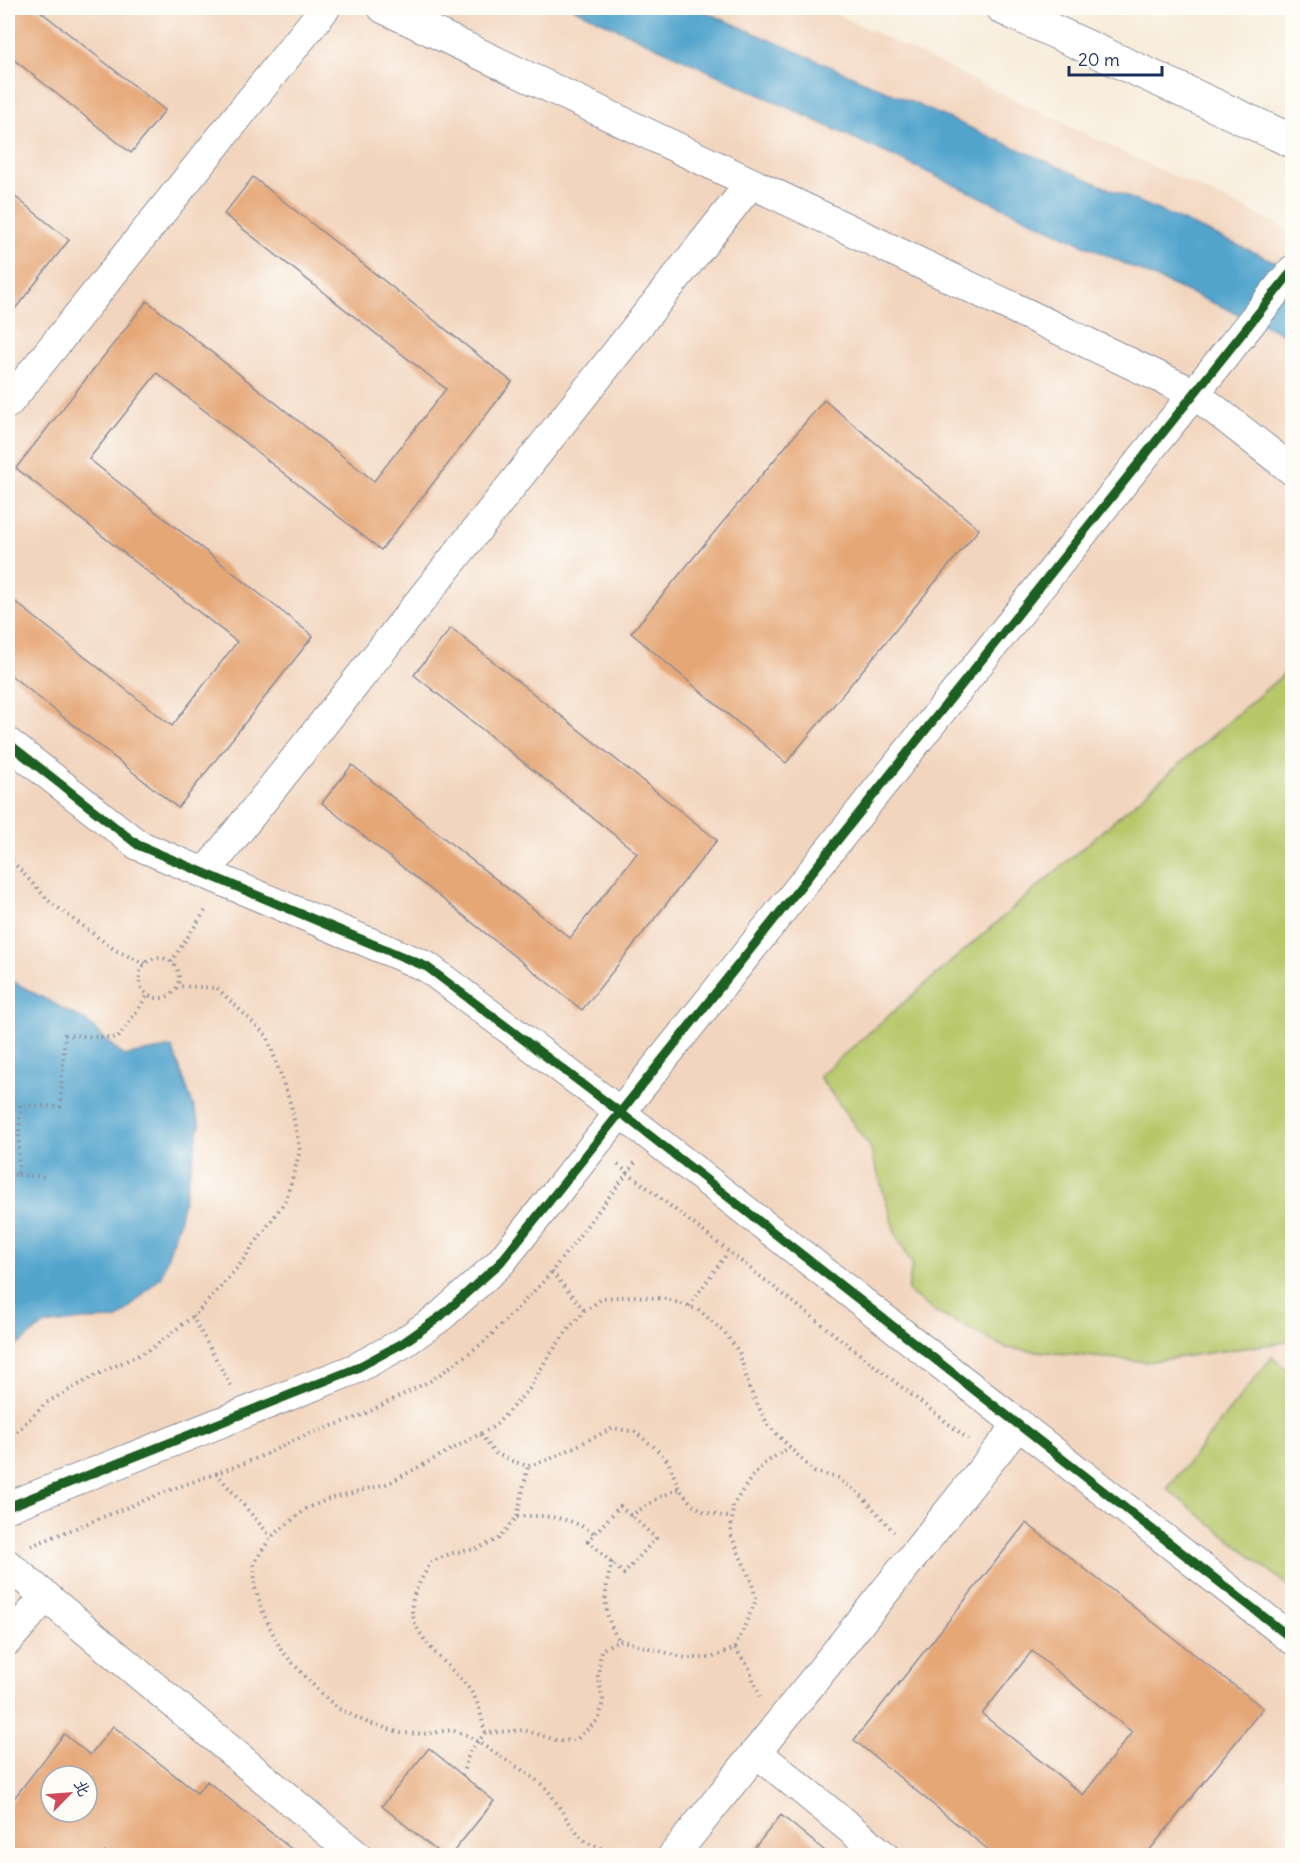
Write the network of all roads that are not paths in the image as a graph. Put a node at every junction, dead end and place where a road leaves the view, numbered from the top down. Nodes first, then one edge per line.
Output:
1 (325, 8) edge
2 (383, 8) edge
3 (1003, 8) edge
4 (1293, 141) edge
5 (751, 183) junction
6 (1293, 271) edge
7 (1195, 394) junction
8 (8, 403) edge
9 (1293, 470) edge
10 (8, 743) edge
11 (215, 877) junction
12 (621, 1113) junction
13 (1019, 1424) junction
14 (8, 1507) edge
15 (8, 1565) edge
16 (46, 1596) junction
17 (1293, 1639) edge
18 (8, 1640) edge
19 (763, 1743) junction
20 (357, 1856) edge
21 (673, 1856) edge
22 (884, 1856) edge

1 - 8 street
2 - 5 street
3 - 4 street
5 - 7 street
5 - 11 street
6 - 7 street
7 - 9 street
7 - 12 street
10 - 11 street
11 - 12 street
12 - 13 street
12 - 14 street
13 - 17 street
13 - 19 street
15 - 16 street
16 - 18 street
16 - 20 street
19 - 21 street
19 - 22 street

